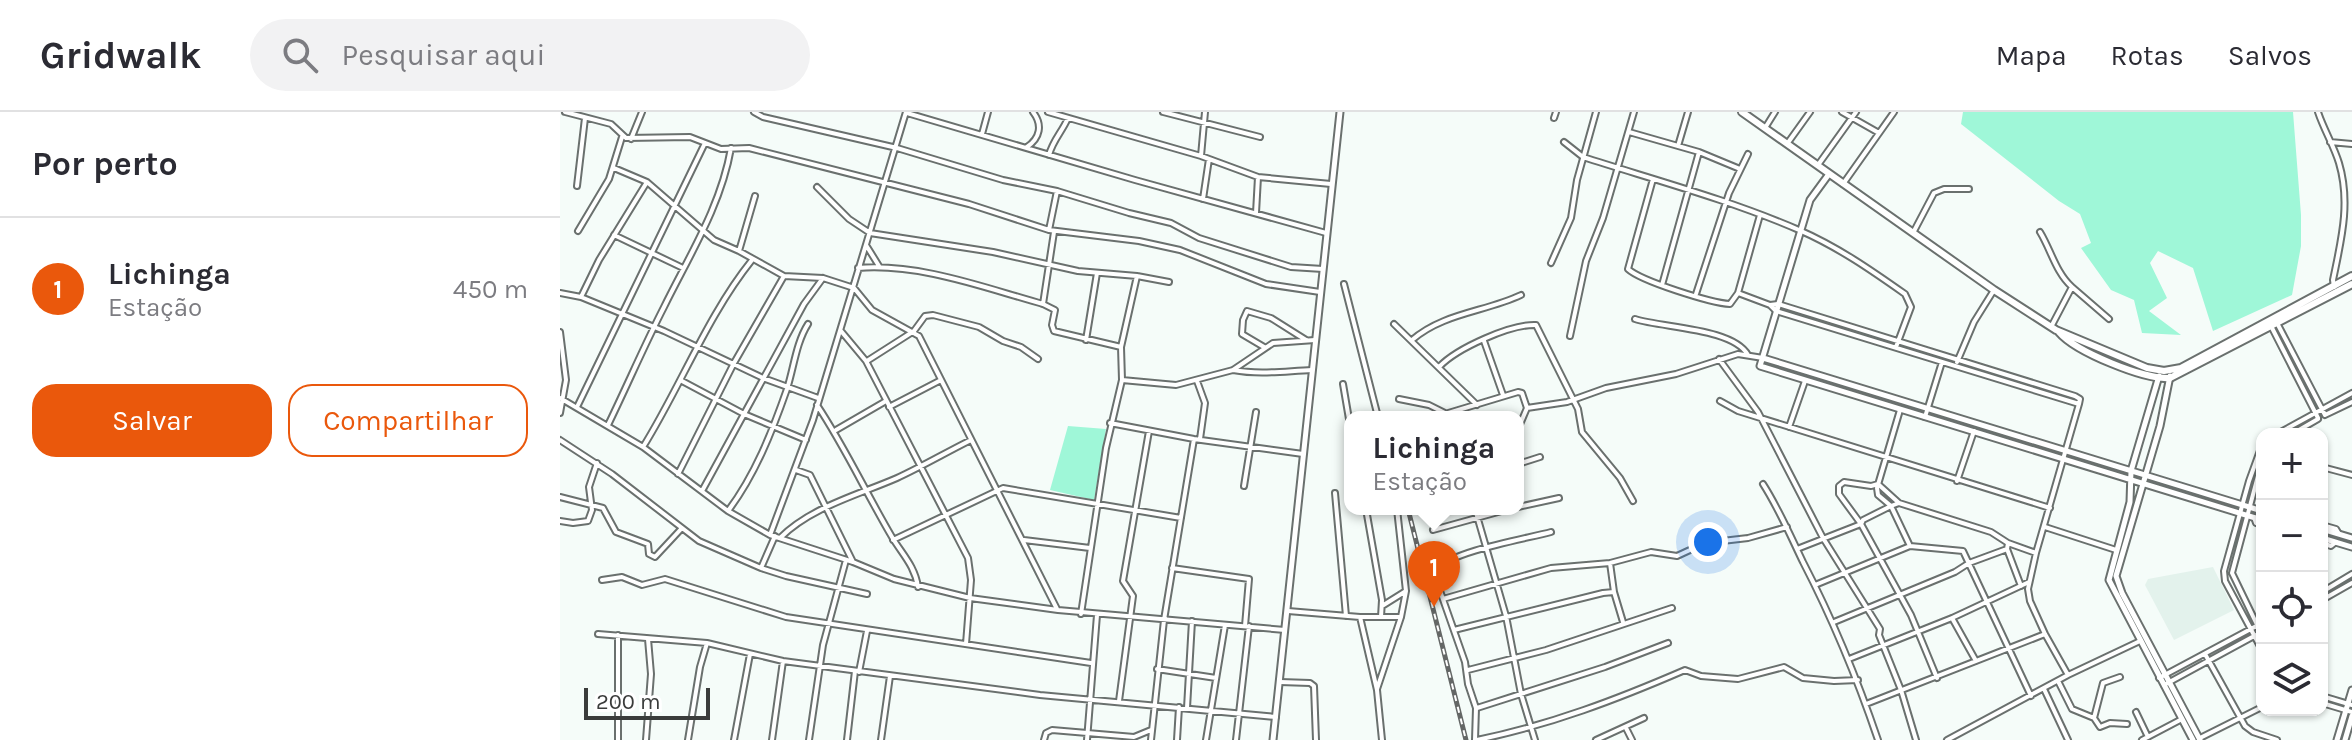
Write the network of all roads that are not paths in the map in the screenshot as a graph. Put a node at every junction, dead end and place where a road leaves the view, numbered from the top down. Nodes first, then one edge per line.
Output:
1 (565, 112) edge
2 (642, 112) edge
3 (754, 112) edge
4 (905, 112) edge
5 (988, 112) edge
6 (1033, 112) edge
7 (1048, 112) edge
8 (1163, 112) edge
9 (1205, 112) edge
10 (1338, 112) edge
11 (1596, 112) edge
12 (1634, 112) edge
13 (1688, 112) edge
14 (1742, 112) edge
15 (1775, 112) edge
16 (1810, 112) edge
17 (1842, 112) edge
18 (1856, 112) edge
19 (1894, 112) edge
20 (2318, 112) edge
21 (585, 118) junction
22 (1068, 118) junction
23 (1852, 118) junction
24 (1204, 121) junction
25 (1765, 128) junction
26 (1628, 132) junction
27 (1879, 133) junction
28 (982, 134) junction
29 (622, 136) junction
30 (1260, 137) dead end
31 (631, 139) junction
32 (1564, 142) dead end
33 (2330, 142) junction
34 (705, 143) junction
35 (1787, 144) junction
36 (2352, 144) edge
37 (1678, 146) junction
38 (731, 148) junction
39 (897, 148) junction
40 (1025, 148) junction
41 (1699, 152) junction
42 (1748, 154) dead end
43 (1049, 156) junction
44 (1201, 156) junction
45 (1583, 157) junction
46 (1209, 159) junction
47 (1818, 165) junction
48 (614, 168) junction
49 (1618, 168) junction
50 (1740, 169) junction
51 (1829, 174) junction
52 (1258, 177) junction
53 (1653, 179) junction
54 (647, 182) junction
55 (886, 182) junction
56 (1331, 184) junction
57 (1843, 184) junction
58 (577, 186) dead end
59 (817, 187) dead end
60 (1969, 189) dead end
61 (1057, 191) junction
62 (1689, 191) junction
63 (755, 196) dead end
64 (1203, 199) junction
65 (1725, 203) junction
66 (676, 206) junction
67 (1256, 213) junction
68 (1760, 215) junction
69 (578, 231) dead end
70 (1051, 231) junction
71 (1800, 231) junction
72 (704, 232) junction
73 (2040, 232) dead end
74 (870, 233) junction
75 (1326, 233) junction
76 (1913, 233) junction
77 (614, 235) junction
78 (866, 245) junction
79 (739, 251) junction
80 (652, 253) junction
81 (752, 260) junction
82 (1551, 263) dead end
83 (879, 266) junction
84 (1050, 266) junction
85 (683, 268) junction
86 (858, 268) junction
87 (1323, 269) junction
88 (1097, 273) junction
89 (784, 276) junction
90 (1137, 276) junction
91 (2352, 276) edge
92 (823, 278) junction
93 (1169, 282) dead end
94 (1344, 284) dead end
95 (2352, 284) edge
96 (1662, 285) junction
97 (2072, 287) junction
98 (854, 288) junction
99 (2335, 289) junction
100 (1994, 290) junction
101 (1320, 292) junction
102 (560, 293) edge
103 (1738, 293) junction
104 (1696, 294) junction
105 (1521, 295) dead end
106 (581, 297) junction
107 (1043, 304) junction
108 (1777, 307) junction
109 (620, 314) junction
110 (1635, 319) dead end
111 (2109, 319) dead end
112 (2273, 323) junction
113 (808, 324) dead end
114 (1394, 324) dead end
115 (654, 327) junction
116 (2054, 328) junction
117 (841, 331) junction
118 (914, 331) junction
119 (560, 336) edge
120 (1570, 336) dead end
121 (1086, 340) junction
122 (1306, 340) junction
123 (1315, 340) junction
124 (1412, 340) junction
125 (1484, 341) junction
126 (1898, 344) junction
127 (1121, 347) junction
128 (1264, 347) junction
129 (698, 348) junction
130 (1920, 352) junction
131 (1748, 355) junction
132 (1038, 359) dead end
133 (1719, 359) junction
134 (1760, 359) junction
135 (866, 361) junction
136 (1942, 362) junction
137 (734, 363) junction
138 (1956, 364) junction
139 (1439, 367) junction
140 (2300, 367) junction
141 (1233, 370) junction
142 (1312, 370) junction
143 (2294, 371) junction
144 (2170, 374) junction
145 (2160, 375) junction
146 (763, 378) junction
147 (1208, 378) junction
148 (941, 380) junction
149 (1122, 380) junction
150 (682, 381) junction
151 (1197, 381) junction
152 (1805, 381) junction
153 (1343, 384) dead end
154 (787, 387) junction
155 (1202, 393) junction
156 (2352, 393) edge
157 (1864, 395) junction
158 (1503, 396) junction
159 (716, 398) junction
160 (818, 398) junction
161 (562, 399) edge
162 (1399, 399) dead end
163 (1572, 401) junction
164 (1720, 401) dead end
165 (2352, 402) edge
166 (888, 404) junction
167 (817, 405) junction
168 (1477, 405) junction
169 (575, 406) junction
170 (1527, 408) junction
171 (2322, 408) junction
172 (561, 409) edge
173 (1900, 409) junction
174 (1348, 411) edge
175 (1376, 411) edge
176 (1440, 411) edge
177 (1462, 411) edge
178 (1256, 412) dead end
179 (2316, 412) junction
180 (744, 414) junction
181 (1926, 414) junction
182 (1524, 415) edge
183 (2325, 415) junction
184 (1762, 418) junction
185 (2318, 418) junction
186 (813, 420) junction
187 (827, 420) junction
188 (2146, 421) junction
189 (1110, 423) junction
190 (608, 425) junction
191 (2160, 426) junction
192 (773, 427) junction
193 (1789, 427) junction
194 (2288, 428) edge
195 (2302, 428) edge
196 (835, 430) junction
197 (1149, 431) junction
198 (1974, 431) junction
199 (1991, 433) junction
200 (1197, 439) junction
201 (560, 440) edge
202 (806, 440) junction
203 (970, 440) junction
204 (1250, 446) junction
205 (643, 447) junction
206 (1303, 454) junction
207 (2066, 456) junction
208 (1540, 457) dead end
209 (1886, 459) junction
210 (1524, 462) edge
211 (597, 463) junction
212 (922, 465) junction
213 (2256, 468) edge
214 (2328, 469) edge
215 (796, 470) junction
216 (2131, 471) junction
217 (678, 474) junction
218 (2145, 476) junction
219 (2352, 476) edge
220 (2256, 478) edge
221 (2132, 480) junction
222 (1957, 481) junction
223 (2142, 483) junction
224 (1763, 484) dead end
225 (1878, 484) junction
226 (1244, 486) dead end
227 (866, 490) junction
228 (2193, 490) junction
229 (996, 491) junction
230 (701, 492) junction
231 (1335, 493) dead end
232 (560, 497) edge
233 (1559, 498) dead end
234 (2190, 498) junction
235 (1633, 501) dead end
236 (1097, 503) junction
237 (1899, 503) junction
238 (592, 505) junction
239 (1524, 506) edge
240 (1891, 506) junction
241 (2246, 506) junction
242 (827, 508) junction
243 (2050, 508) junction
244 (2256, 509) edge
245 (1135, 510) junction
246 (728, 511) junction
247 (2239, 513) junction
248 (1367, 515) edge
249 (1398, 515) edge
250 (1485, 515) edge
251 (2247, 515) junction
252 (944, 516) junction
253 (1477, 517) junction
254 (1181, 518) junction
255 (2256, 518) edge
256 (560, 521) edge
257 (1861, 524) junction
258 (1787, 527) junction
259 (2045, 527) junction
260 (682, 528) junction
261 (2328, 529) edge
262 (1433, 530) dead end
263 (1551, 532) dead end
264 (775, 536) junction
265 (1823, 538) junction
266 (2352, 538) edge
267 (893, 540) junction
268 (1024, 540) junction
269 (2328, 541) edge
270 (2008, 543) junction
271 (1910, 546) junction
272 (2352, 547) edge
273 (1090, 548) junction
274 (1486, 548) junction
275 (1797, 549) junction
276 (2007, 549) junction
277 (2116, 550) junction
278 (2036, 553) junction
279 (1879, 558) junction
280 (846, 560) junction
281 (853, 562) junction
282 (1610, 563) junction
283 (1969, 563) junction
284 (761, 568) junction
285 (1172, 568) junction
286 (1846, 573) junction
287 (2352, 574) edge
288 (602, 580) dead end
289 (2029, 582) junction
290 (2352, 583) edge
291 (1497, 584) junction
292 (1815, 585) junction
293 (2021, 586) junction
294 (918, 587) junction
295 (837, 588) junction
296 (2328, 588) edge
297 (1406, 591) junction
298 (1614, 592) junction
299 (867, 594) dead end
300 (1901, 594) junction
301 (2328, 597) edge
302 (970, 598) junction
303 (1443, 599) junction
304 (1986, 602) junction
305 (1382, 606) junction
306 (1672, 608) dead end
307 (1868, 608) junction
308 (1058, 610) junction
309 (1288, 611) junction
310 (1081, 614) junction
311 (1097, 615) junction
312 (1346, 616) junction
313 (1506, 616) junction
314 (1360, 617) junction
315 (1381, 617) junction
316 (1401, 617) junction
317 (2256, 617) edge
318 (1130, 618) junction
319 (1952, 618) junction
320 (1164, 620) junction
321 (1192, 621) junction
322 (1623, 622) junction
323 (1834, 622) junction
324 (828, 623) junction
325 (1225, 625) junction
326 (1247, 626) junction
327 (2256, 626) edge
328 (2251, 628) junction
329 (1286, 630) junction
330 (1454, 630) junction
331 (867, 631) junction
332 (1918, 631) junction
333 (598, 634) dead end
334 (2045, 634) junction
335 (618, 635) junction
336 (2255, 636) junction
337 (648, 639) junction
338 (2143, 639) junction
339 (707, 643) junction
340 (1668, 643) dead end
341 (966, 644) junction
342 (2259, 644) edge
343 (1883, 647) junction
344 (2007, 649) junction
345 (750, 654) junction
346 (2205, 654) junction
347 (1513, 659) junction
348 (1849, 659) junction
349 (783, 661) junction
350 (1976, 661) junction
351 (2208, 661) junction
352 (1091, 663) junction
353 (820, 667) junction
354 (1157, 669) junction
355 (1467, 670) junction
356 (857, 671) junction
357 (1190, 673) junction
358 (2068, 675) junction
359 (890, 676) junction
360 (2163, 676) junction
361 (2120, 677) dead end
362 (1216, 678) junction
363 (1937, 678) junction
364 (1858, 680) junction
365 (2058, 681) junction
366 (1280, 682) junction
367 (2167, 684) junction
368 (2044, 689) junction
369 (1377, 690) junction
370 (1901, 690) junction
371 (2352, 690) edge
372 (1521, 694) junction
373 (2031, 696) junction
374 (2328, 699) edge
375 (1089, 700) junction
376 (1119, 701) junction
377 (1153, 704) junction
378 (1866, 704) junction
379 (2328, 704) edge
380 (1179, 707) junction
381 (1187, 708) junction
382 (1476, 708) junction
383 (2350, 709) edge
384 (1211, 710) junction
385 (2256, 710) edge
386 (2136, 712) dead end
387 (1238, 713) junction
388 (1276, 717) junction
389 (1644, 718) dead end
390 (2094, 718) junction
391 (2241, 718) junction
392 (2182, 719) junction
393 (2127, 724) dead end
394 (1532, 727) junction
395 (1626, 728) junction
396 (1151, 730) junction
397 (1966, 732) junction
398 (1087, 733) junction
399 (2148, 737) junction
400 (1137, 738) edge
401 (618, 740) edge
402 (646, 740) edge
403 (688, 740) edge
404 (734, 740) edge
405 (772, 740) edge
406 (809, 740) edge
407 (847, 740) edge
408 (881, 740) edge
409 (1044, 740) edge
410 (1087, 740) edge
411 (1151, 740) edge
412 (1177, 740) edge
413 (1206, 740) edge
414 (1236, 740) edge
415 (1273, 740) edge
416 (1316, 740) edge
417 (1382, 740) edge
418 (1476, 740) edge
419 (1535, 740) edge
420 (1596, 740) edge
421 (1632, 740) edge
422 (1878, 740) edge
423 (1916, 740) edge
424 (1947, 740) edge
425 (1969, 740) edge
426 (2068, 740) edge
427 (2142, 740) edge
428 (2197, 740) edge
429 (2277, 740) edge
430 (2337, 740) edge
431 (2345, 740) edge

1 - 21 street
2 - 31 street
3 - 39 street
4 - 28 street
4 - 39 street
5 - 28 street
6 - 40 street
7 - 22 street
8 - 24 street
9 - 24 street
10 - 56 street
11 - 45 street
12 - 26 street
13 - 37 street
14 - 25 main road
15 - 25 street
16 - 35 street
17 - 23 street
18 - 23 street
19 - 27 street
20 - 33 street
21 - 29 street
21 - 58 street
22 - 43 street
22 - 44 street
23 - 27 street
23 - 47 street
24 - 30 street
24 - 44 street
25 - 35 main road
26 - 37 street
26 - 49 street
27 - 57 street
28 - 40 street
29 - 31 street
29 - 48 street
31 - 34 street
32 - 45 street
33 - 36 street
33 - 99 street
34 - 38 street
34 - 66 street
35 - 47 main road
37 - 41 street
38 - 55 street
38 - 72 street
39 - 55 street
39 - 61 street
40 - 43 street
41 - 50 street
41 - 62 street
42 - 50 street
43 - 64 street
44 - 46 street
45 - 49 street
45 - 82 street
46 - 52 street
46 - 64 street
47 - 51 main road
48 - 54 street
48 - 69 street
49 - 53 street
49 - 120 street
50 - 65 street
51 - 57 main road
51 - 71 street
52 - 56 street
52 - 67 street
53 - 62 street
53 - 96 street
54 - 66 street
54 - 77 street
55 - 70 street
55 - 74 street
56 - 75 street
57 - 76 main road
59 - 74 street
60 - 76 street
61 - 70 street
61 - 87 street
62 - 65 street
62 - 96 street
63 - 79 street
64 - 67 street
65 - 68 street
65 - 104 street
66 - 72 street
66 - 80 street
67 - 75 street
68 - 71 street
68 - 103 street
70 - 84 street
70 - 101 street
71 - 108 street
71 - 126 street
72 - 79 street
72 - 85 street
73 - 97 street
74 - 78 street
74 - 84 street
75 - 87 street
76 - 100 main road
77 - 80 street
77 - 106 street
78 - 83 street
78 - 86 street
79 - 81 street
80 - 85 street
80 - 109 street
81 - 89 street
81 - 129 street
83 - 86 street
83 - 107 street
84 - 88 street
84 - 107 street
85 - 115 street
86 - 98 street
87 - 101 street
88 - 90 street
88 - 121 street
89 - 92 street
89 - 137 street
90 - 93 street
90 - 127 street
91 - 99 main road
92 - 98 street
92 - 146 street
94 - 175 street
95 - 99 main road
96 - 104 street
97 - 111 street
97 - 116 street
98 - 117 street
98 - 118 street
99 - 112 main road
100 - 116 main road
100 - 138 street
101 - 123 street
102 - 106 street
103 - 104 street
103 - 108 street
105 - 124 street
106 - 109 street
107 - 121 street
108 - 126 street
108 - 134 street
109 - 115 street
109 - 169 street
110 - 131 street
112 - 140 street
112 - 143 street
112 - 144 main road
113 - 154 street
114 - 124 street
115 - 129 street
115 - 190 street
116 - 145 main road
117 - 135 street
117 - 160 street
118 - 132 street
118 - 135 street
118 - 148 street
119 - 161 street
121 - 127 street
122 - 123 street
122 - 128 street
122 - 128 street
123 - 142 street
124 - 139 street
125 - 139 street
125 - 158 street
125 - 163 street
126 - 130 street
127 - 149 street
128 - 141 street
129 - 137 street
129 - 150 street
130 - 136 street
130 - 138 street
131 - 133 street
131 - 134 street
133 - 163 street
133 - 184 street
134 - 152 street
134 - 157 street
135 - 166 street
136 - 138 street
136 - 181 street
137 - 146 street
137 - 159 street
138 - 207 street
139 - 168 street
140 - 143 street
140 - 171 street
141 - 142 street
141 - 147 street
142 - 206 street
143 - 179 street
144 - 145 main road
144 - 191 street
145 - 188 street
146 - 154 street
146 - 180 street
147 - 151 street
147 - 155 street
148 - 166 street
148 - 203 street
149 - 151 street
149 - 189 street
150 - 159 street
150 - 205 street
151 - 155 street
152 - 157 street
152 - 193 street
153 - 174 street
154 - 160 street
154 - 192 street
155 - 200 street
156 - 171 street
157 - 173 street
157 - 181 street
158 - 168 street
158 - 170 street
159 - 180 street
159 - 217 street
160 - 167 street
161 - 169 street
161 - 172 street
162 - 176 street
163 - 170 street
163 - 235 street
164 - 184 street
165 - 183 street
166 - 196 street
166 - 212 street
167 - 186 street
167 - 187 street
168 - 177 street
169 - 172 street
169 - 190 street
170 - 182 street
171 - 179 street
171 - 183 street
173 - 181 street
173 - 209 street
178 - 204 street
179 - 185 street
179 - 194 street
180 - 192 street
180 - 230 street
181 - 198 street
181 - 199 street
183 - 185 street
184 - 193 street
184 - 265 street
185 - 195 street
186 - 187 street
186 - 202 street
187 - 196 street
188 - 191 street
188 - 216 street
189 - 197 street
189 - 236 street
190 - 205 street
191 - 218 street
192 - 202 street
192 - 246 street
193 - 209 street
196 - 227 street
197 - 200 street
197 - 245 street
198 - 199 street
198 - 222 street
199 - 207 street
200 - 204 street
200 - 254 street
201 - 211 street
202 - 215 street
203 - 212 street
203 - 229 street
204 - 206 street
204 - 226 street
205 - 217 street
206 - 309 street
207 - 216 street
207 - 221 street
207 - 243 street
208 - 210 street
209 - 222 street
209 - 225 street
211 - 238 street
211 - 260 street
212 - 227 street
212 - 252 street
213 - 241 street
214 - 219 street
215 - 242 street
215 - 264 street
216 - 218 street
216 - 221 street
217 - 230 street
218 - 223 street
218 - 228 street
220 - 241 street
221 - 223 street
221 - 277 street
222 - 243 street
223 - 234 street
223 - 338 street
224 - 258 street
225 - 237 street
225 - 240 street
225 - 257 street
227 - 242 street
227 - 267 street
228 - 234 street
228 - 241 street
229 - 236 street
229 - 252 street
229 - 268 street
230 - 246 street
231 - 312 street
232 - 238 street
233 - 239 street
234 - 247 street
236 - 245 street
236 - 273 street
237 - 240 street
237 - 270 street
238 - 256 street
238 - 260 street
240 - 257 street
240 - 271 street
241 - 244 street
241 - 247 street
241 - 251 street
242 - 264 street
242 - 281 street
243 - 259 street
245 - 254 street
245 - 318 street
246 - 264 street
247 - 251 street
247 - 328 street
248 - 305 street
249 - 297 street
250 - 253 street
251 - 255 street
251 - 317 street
252 - 267 street
252 - 302 street
253 - 262 street
253 - 274 street
254 - 285 street
257 - 265 street
257 - 279 street
258 - 275 street
258 - 282 street
259 - 277 street
259 - 278 street
260 - 284 street
261 - 266 street
263 - 274 street
264 - 280 street
264 - 284 street
265 - 275 street
265 - 286 street
267 - 294 street
268 - 273 street
268 - 308 street
269 - 272 street
270 - 276 street
270 - 278 street
271 - 279 street
271 - 283 street
273 - 310 street
274 - 291 street
274 - 303 street
275 - 292 street
276 - 283 street
276 - 293 street
277 - 338 street
278 - 289 street
279 - 286 street
279 - 300 street
280 - 281 street
280 - 295 street
281 - 294 street
282 - 291 street
282 - 298 street
283 - 300 street
283 - 304 street
284 - 295 street
285 - 320 street
285 - 326 street
286 - 292 street
286 - 307 street
287 - 296 street
288 - 324 street
289 - 293 street
289 - 334 street
290 - 301 street
291 - 303 street
291 - 313 street
292 - 323 street
293 - 304 street
294 - 302 street
295 - 299 street
295 - 324 street
297 - 305 street
297 - 316 street
298 - 313 street
298 - 322 street
300 - 307 street
300 - 332 street
302 - 308 street
302 - 341 street
303 - 330 street
304 - 319 street
304 - 344 street
305 - 315 street
306 - 322 street
307 - 323 street
307 - 343 street
308 - 310 street
309 - 312 street
309 - 329 street
310 - 311 street
311 - 318 street
311 - 352 street
312 - 314 street
313 - 330 street
313 - 347 street
314 - 315 street
314 - 369 street
315 - 316 street
316 - 369 street
318 - 320 street
318 - 376 street
319 - 332 street
319 - 350 street
320 - 321 street
320 - 354 street
321 - 325 street
321 - 357 street
322 - 347 street
323 - 348 street
324 - 331 street
324 - 353 street
325 - 326 street
325 - 362 street
326 - 329 street
326 - 387 street
327 - 328 street
328 - 336 street
328 - 346 street
329 - 366 street
330 - 355 street
331 - 341 street
331 - 356 street
332 - 343 street
332 - 363 street
333 - 335 street
334 - 344 street
334 - 358 street
335 - 337 street
335 - 401 street
336 - 342 street
336 - 351 street
337 - 339 street
337 - 402 street
338 - 358 street
338 - 360 street
339 - 345 street
339 - 403 street
340 - 372 street
341 - 352 street
343 - 348 street
343 - 370 street
344 - 350 street
344 - 373 street
345 - 349 street
345 - 404 street
346 - 351 street
346 - 360 street
347 - 355 street
347 - 372 street
348 - 364 street
349 - 353 street
349 - 405 street
350 - 363 street
351 - 367 street
351 - 391 street
352 - 375 street
353 - 356 street
353 - 406 street
354 - 357 street
354 - 377 street
355 - 382 street
356 - 359 street
356 - 407 street
357 - 362 street
357 - 381 street
358 - 365 street
359 - 375 street
359 - 408 street
360 - 367 street
361 - 390 street
362 - 384 street
363 - 370 street
364 - 378 street
364 - 394 street
365 - 368 street
365 - 390 street
366 - 388 street
366 - 416 street
367 - 392 street
367 - 428 street
368 - 373 street
368 - 426 street
369 - 417 street
370 - 378 street
370 - 423 street
371 - 383 street
372 - 382 street
372 - 394 street
373 - 397 street
374 - 383 street
375 - 376 street
375 - 398 street
376 - 377 street
377 - 380 street
377 - 396 street
378 - 422 street
379 - 383 street
380 - 381 street
380 - 412 street
381 - 384 street
382 - 418 street
383 - 430 street
383 - 431 street
384 - 387 street
384 - 413 street
385 - 391 street
386 - 399 street
387 - 388 street
387 - 414 street
388 - 415 street
389 - 395 street
390 - 393 street
391 - 428 street
391 - 429 street
392 - 399 street
392 - 428 street
394 - 418 street
394 - 419 street
395 - 420 street
395 - 421 street
396 - 400 street
396 - 411 street
397 - 424 street
397 - 425 street
398 - 400 street
398 - 409 street
398 - 410 street
399 - 427 street

